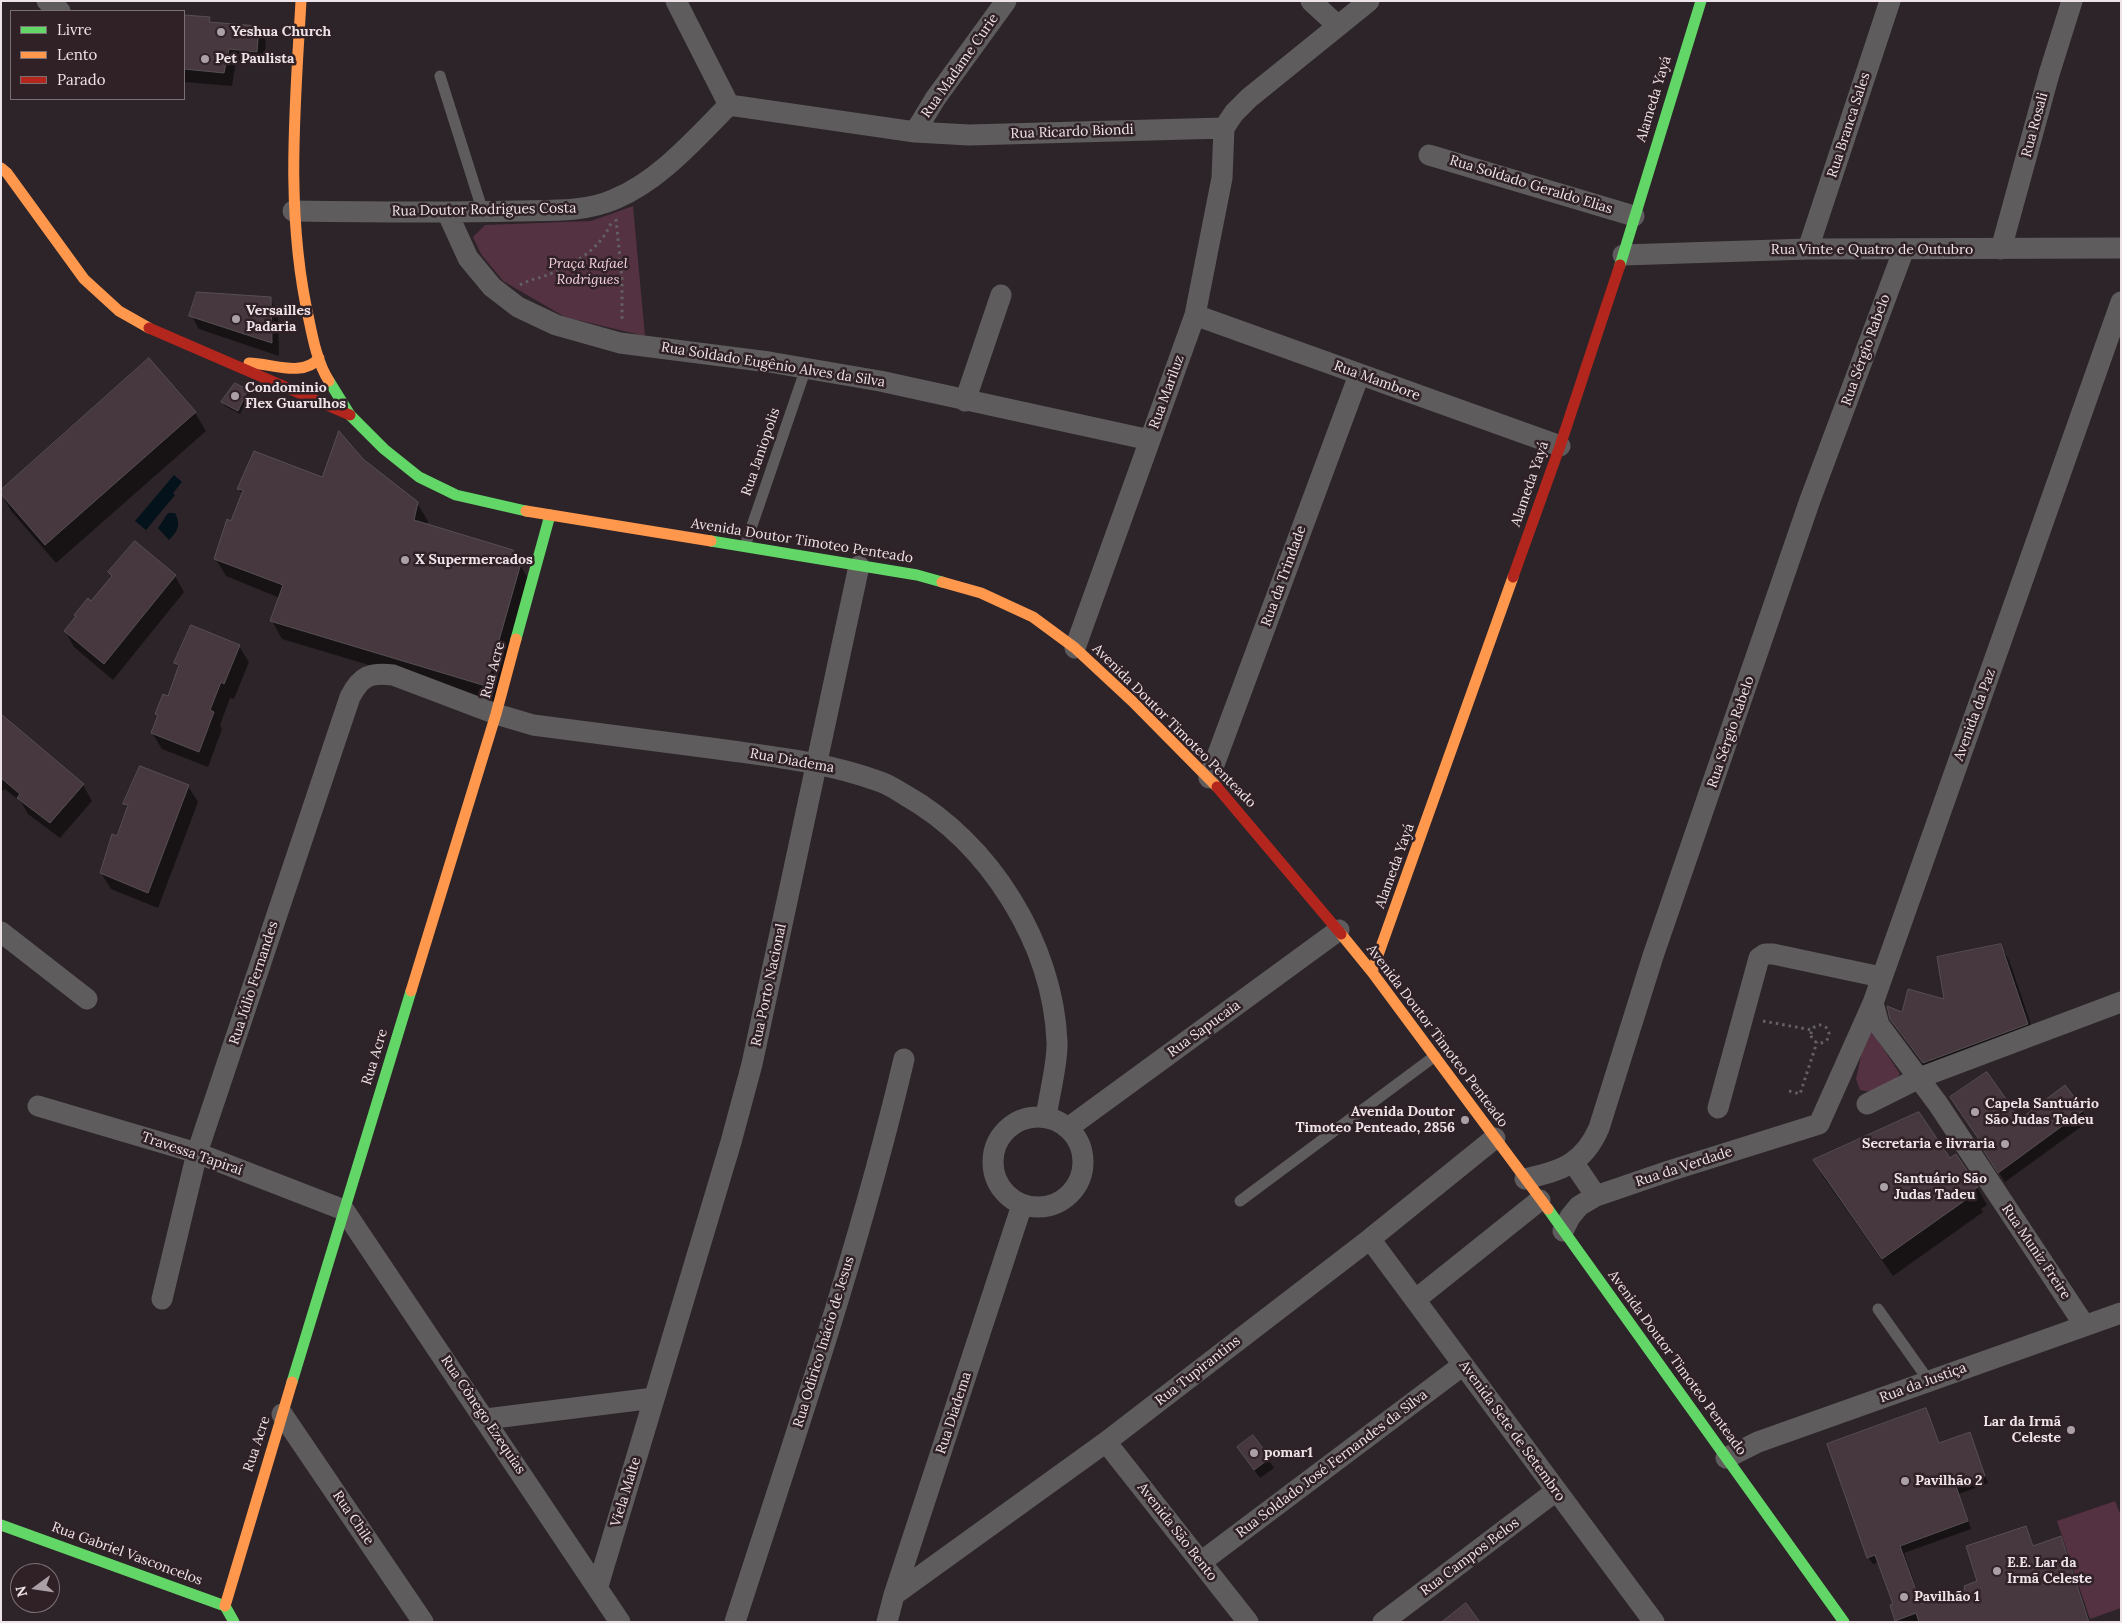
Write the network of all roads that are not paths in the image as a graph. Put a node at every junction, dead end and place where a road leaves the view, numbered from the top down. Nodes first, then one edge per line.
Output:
1 (47, 1) edge
2 (301, 1) edge
3 (676, 1) edge
4 (1006, 1) edge
5 (1311, 1) edge
6 (1368, 1) edge
7 (1701, 1) edge
8 (1890, 1) edge
9 (2072, 1) edge
10 (59, 10) edge
11 (1337, 25) junction
12 (440, 76) dead end
13 (728, 105) junction
14 (1224, 128) junction
15 (915, 132) junction
16 (1429, 155) dead end
17 (1, 168) edge
18 (293, 211) junction
19 (447, 212) junction
20 (483, 212) junction
21 (1634, 216) junction
22 (2121, 248) edge
23 (1808, 249) junction
24 (1904, 249) junction
25 (2001, 249) junction
26 (1623, 255) junction
27 (1001, 295) dead end
28 (2121, 302) edge
29 (1196, 315) junction
30 (319, 358) junction
31 (235, 365) junction
32 (806, 368) junction
33 (1359, 375) junction
34 (965, 400) junction
35 (350, 415) junction
36 (1150, 440) junction
37 (1560, 446) junction
38 (550, 515) junction
39 (744, 546) junction
40 (859, 566) junction
41 (1075, 648) junction
42 (366, 676) joint
43 (496, 714) junction
44 (818, 763) junction
45 (1209, 778) junction
46 (1339, 930) junction
47 (1, 932) edge
48 (1372, 972) junction
49 (1882, 977) junction
50 (87, 999) dead end
51 (2121, 1002) edge
52 (1873, 1003) junction
53 (1435, 1056) junction
54 (904, 1059) dead end
55 (1919, 1078) junction
56 (1867, 1104) dead end
57 (38, 1106) dead end
58 (1718, 1108) dead end
59 (1046, 1117) junction
60 (1819, 1124) joint
61 (1068, 1128) junction
62 (1495, 1138) junction
63 (197, 1153) junction
64 (1573, 1162) junction
65 (1525, 1179) junction
66 (1596, 1196) junction
67 (1540, 1200) junction
68 (1240, 1201) dead end
69 (1022, 1205) junction
70 (344, 1210) junction
71 (1563, 1231) junction
72 (1370, 1239) junction
73 (162, 1299) dead end
74 (1415, 1300) junction
75 (1878, 1309) dead end
76 (2121, 1313) edge
77 (2085, 1326) junction
78 (1463, 1366) junction
79 (1929, 1381) junction
80 (654, 1398) junction
81 (282, 1414) junction
82 (486, 1419) junction
83 (1106, 1442) junction
84 (1726, 1458) junction
85 (1556, 1491) junction
86 (1, 1524) edge
87 (1201, 1562) junction
88 (598, 1586) junction
89 (894, 1595) junction
90 (225, 1606) junction
91 (234, 1622) edge
92 (423, 1622) edge
93 (620, 1622) edge
94 (735, 1622) edge
95 (887, 1622) edge
96 (1248, 1622) edge
97 (1383, 1622) edge
98 (1654, 1622) edge
99 (1844, 1622) edge

1 - 10 street
2 - 18 street, Avenida Doutor Timoteo Penteado
3 - 13 street
4 - 15 street, Rua Madame Curie
5 - 11 street
6 - 11 street
7 - 21 street, Alameda Yayá
8 - 23 street, Rua Branca Sales
9 - 25 street, Rua Rosali
11 - 14 street
12 - 20 lane
13 - 15 street, Rua Ricardo Biondi
13 - 20 street, Rua Doutor Rodrigues Costa
14 - 15 street, Rua Ricardo Biondi
14 - 29 street, Rua Mariluz
16 - 21 street, Rua Soldado Geraldo Elias
17 - 31 street
18 - 19 street, Rua Doutor Rodrigues Costa
18 - 30 street, Avenida Doutor Timoteo Penteado
19 - 20 street, Rua Doutor Rodrigues Costa
19 - 32 street, Rua Soldado Eugênio Alves da Silva
21 - 26 street, Alameda Yayá
22 - 25 street, Rua Vinte e Quatro de Outubro
23 - 24 street, Rua Vinte e Quatro de Outubro
23 - 26 street, Rua Vinte e Quatro de Outubro
24 - 25 street, Rua Vinte e Quatro de Outubro
24 - 64 street, Rua Sérgio Rabelo
26 - 37 street, Alameda Yayá
27 - 34 street
28 - 49 street, Avenida da Paz
29 - 33 street, Rua Mambore
29 - 36 street, Rua Mariluz
30 - 31 street
30 - 35 street, Avenida Doutor Timoteo Penteado
31 - 35 street
32 - 34 street, Rua Soldado Eugênio Alves da Silva
32 - 39 lane, Rua Janiopolis
33 - 37 street, Rua Mambore
33 - 45 street, Rua da Trindade
34 - 36 street, Rua Soldado Eugênio Alves da Silva
35 - 38 street, Avenida Doutor Timoteo Penteado
36 - 41 street, Rua Mariluz
37 - 48 street, Alameda Yayá
38 - 39 street, Avenida Doutor Timoteo Penteado
38 - 43 street, Rua Acre
39 - 40 street, Avenida Doutor Timoteo Penteado
40 - 41 street, Avenida Doutor Timoteo Penteado
40 - 44 street, Rua Porto Nacional
41 - 45 street, Avenida Doutor Timoteo Penteado
42 - 43 street, Rua Diadema
42 - 63 street, Rua Júlio Fernandes
43 - 44 street, Rua Diadema
43 - 70 street, Rua Acre
44 - 59 street, Rua Diadema
44 - 80 street, Rua Porto Nacional
45 - 46 street, Avenida Doutor Timoteo Penteado
46 - 48 street, Avenida Doutor Timoteo Penteado
46 - 61 street, Rua Sapucaia
47 - 50 street
48 - 53 street, Avenida Doutor Timoteo Penteado
49 - 52 street, Avenida da Paz
49 - 58 street
51 - 55 street
52 - 55 street, Rua Muniz Freire
52 - 60 street, Avenida da Paz
53 - 62 street, Avenida Doutor Timoteo Penteado
53 - 68 lane
54 - 94 street, Rua Odirico Inácio de Jesus
55 - 56 street
55 - 77 street, Rua Muniz Freire
57 - 63 street, Travessa Tapiraí
59 - 61 street
59 - 69 street
60 - 66 street, Rua da Verdade
61 - 69 street
62 - 65 street, Avenida Doutor Timoteo Penteado
62 - 72 street, Rua Tupirantins
63 - 70 street, Travessa Tapiraí
63 - 73 street, Rua Júlio Fernandes
64 - 65 street, Rua Sérgio Rabelo
64 - 66 street
65 - 67 street, Avenida Doutor Timoteo Penteado
66 - 71 street, Rua da Verdade
67 - 71 street, Avenida Doutor Timoteo Penteado
67 - 74 street
69 - 89 street, Rua Diadema
70 - 81 street, Rua Acre
70 - 82 street, Rua Cônego Ezequias
71 - 84 street, Avenida Doutor Timoteo Penteado
72 - 74 street, Avenida Sete de Setembro
72 - 83 street, Rua Tupirantins
74 - 78 street, Avenida Sete de Setembro
75 - 79 lane
76 - 77 street, Rua da Justiça
77 - 79 street, Rua da Justiça
78 - 85 street, Avenida Sete de Setembro
78 - 87 street, Rua Soldado José Fernandes da Silva
79 - 84 street, Rua da Justiça
80 - 82 street
80 - 88 street, Viela Malte
81 - 90 street, Rua Acre
81 - 92 street, Rua Chile
82 - 88 street, Rua Cônego Ezequias
83 - 87 street, Avenida São Bento
83 - 89 street, Rua Tupirantins
84 - 99 street, Avenida Doutor Timoteo Penteado
85 - 97 street, Rua Campos Belos
85 - 98 street, Avenida Sete de Setembro
86 - 90 street, Rua Gabriel Vasconcelos
87 - 96 street, Avenida São Bento
88 - 93 street, Rua Cônego Ezequias
89 - 95 street, Rua Diadema
90 - 91 street

